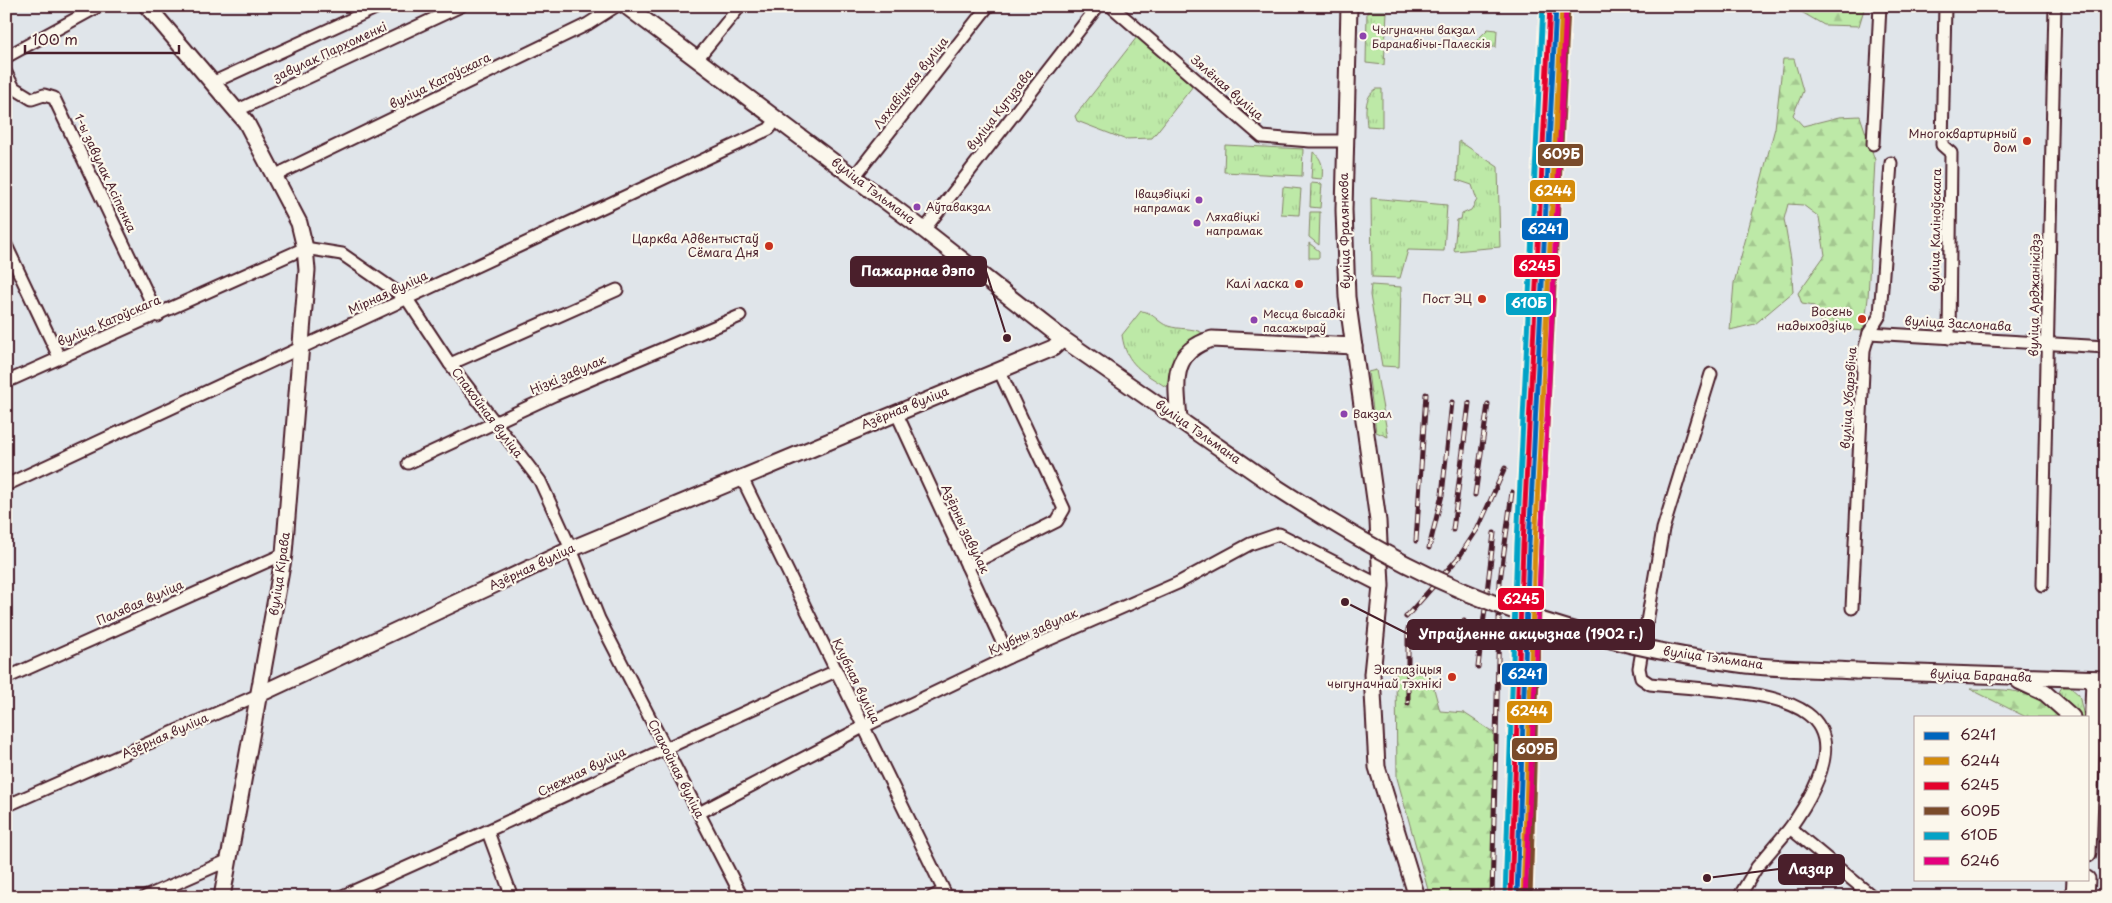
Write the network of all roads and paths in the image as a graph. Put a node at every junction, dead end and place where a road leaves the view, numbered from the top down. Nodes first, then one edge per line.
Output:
1 (99, 6) edge
2 (147, 6) edge
3 (380, 6) edge
4 (461, 6) edge
5 (616, 6) edge
6 (626, 6) edge
7 (740, 6) edge
8 (988, 6) edge
9 (1098, 6) edge
10 (1111, 6) edge
11 (1348, 6) edge
12 (1880, 6) edge
13 (1945, 6) edge
14 (2056, 6) edge
15 (6, 57) edge
16 (697, 60) junction
17 (6, 73) edge
18 (214, 82) junction
19 (238, 110) junction
20 (777, 119) junction
21 (1344, 141) junction
22 (1873, 144) dead end
23 (1891, 163) dead end
24 (274, 176) junction
25 (854, 177) junction
26 (924, 230) junction
27 (6, 245) edge
28 (305, 248) junction
29 (17, 269) junction
30 (6, 274) edge
31 (617, 290) dead end
32 (408, 300) junction
33 (158, 316) junction
34 (740, 316) dead end
35 (1869, 333) junction
36 (1949, 338) junction
37 (1062, 339) junction
38 (2048, 343) junction
39 (1354, 346) junction
40 (2106, 346) edge
41 (300, 351) junction
42 (59, 357) junction
43 (450, 364) junction
44 (999, 370) junction
45 (1711, 374) dead end
46 (6, 382) edge
47 (896, 412) junction
48 (1182, 420) junction
49 (493, 423) junction
50 (408, 463) dead end
51 (741, 476) junction
52 (6, 485) edge
53 (571, 548) junction
54 (284, 554) junction
55 (967, 566) junction
56 (2042, 585) dead end
57 (1381, 586) junction
58 (1852, 608) dead end
59 (1009, 658) junction
60 (836, 671) junction
61 (1856, 671) joint
62 (2004, 677) junction
63 (6, 678) edge
64 (2100, 679) edge
65 (260, 694) junction
66 (2071, 716) edge
67 (863, 727) junction
68 (664, 748) junction
69 (6, 806) edge
70 (699, 813) junction
71 (2090, 825) edge
72 (1790, 828) junction
73 (488, 832) junction
74 (229, 860) junction
75 (2075, 880) edge
76 (2087, 880) edge
77 (945, 894) edge
78 (145, 897) edge
79 (222, 897) edge
80 (340, 897) edge
81 (512, 897) edge
82 (742, 897) edge
83 (932, 897) edge
84 (1417, 897) edge
85 (1739, 897) edge
86 (1873, 897) edge
87 (2074, 897) edge
88 (2086, 897) edge

1 - 15 street
2 - 18 main road
3 - 18 street
4 - 19 street, завулак Пархоменкі
5 - 24 street, вуліца Катоўскага
6 - 16 main road, вуліца Тэльмана
7 - 16 street
8 - 25 street, Ляхавіцкая вуліца
9 - 26 street, вуліца Кутузава
10 - 21 street, Зялёная вуліца
11 - 21 main road, вуліца Фралянкова
12 - 22 street
13 - 36 street, вуліца Каліноўскага
14 - 38 street, вуліца Арджанікідзэ
16 - 20 main road, вуліца Тэльмана
17 - 33 street, 1-ы завулак Асіпенка
18 - 19 main road
19 - 24 main road
20 - 25 main road, вуліца Тэльмана
20 - 32 street, Мірная вуліца
21 - 39 main road, вуліца Фралянкова
23 - 35 street, вуліца Убарэвіча
24 - 28 main road
25 - 26 main road, вуліца Тэльмана
26 - 37 main road, вуліца Тэльмана
27 - 29 street
28 - 32 street, Спакойная вуліца
28 - 33 street, вуліца Катоўскага
28 - 41 main road, вуліца Кірава
29 - 30 street
29 - 42 street
31 - 43 street
32 - 41 street, Мірная вуліца
32 - 43 street, Спакойная вуліца
33 - 42 street, вуліца Катоўскага
34 - 49 street, Нізкі завулак
35 - 36 street, вуліца Заслонава
35 - 58 street, вуліца Убарэвіча
36 - 38 street, вуліца Заслонава
37 - 44 main road, Азёрная вуліца
37 - 48 main road, вуліца Тэльмана
38 - 40 street, вуліца Заслонава
38 - 56 street, вуліца Арджанікідзэ
39 - 48 main road
39 - 57 main road, вуліца Фралянкова
41 - 52 street, Мірная вуліца
41 - 54 main road, вуліца Кірава
42 - 46 street, вуліца Катоўскага
43 - 49 street, Спакойная вуліца
44 - 47 main road, Азёрная вуліца
44 - 55 street
45 - 72 street
47 - 51 main road, Азёрная вуліца
47 - 55 street, Азёрны завулак
48 - 61 main road, вуліца Тэльмана, bridge
49 - 50 street, Нізкі завулак
49 - 53 street, Спакойная вуліца
51 - 53 main road, Азёрная вуліца
51 - 60 street, Клубная вуліца
53 - 65 main road, Азёрная вуліца
53 - 68 street, Спакойная вуліца
54 - 63 street, Палявая вуліца
54 - 65 main road, вуліца Кірава
55 - 59 street, Азёрны завулак
57 - 59 street, Клубны завулак
57 - 84 main road, вуліца Фралянкова
59 - 67 street, Клубны завулак
60 - 67 street, Клубная вуліца
60 - 68 street, Снежная вуліца
61 - 62 main road, вуліца Баранава
62 - 64 main road, вуліца Баранава
62 - 66 main road
64 - 71 main road
65 - 69 street, Азёрная вуліца
65 - 74 main road, вуліца Кірава
67 - 70 street, Клубны завулак
67 - 77 street, Клубная вуліца
68 - 70 street, Спакойная вуліца
68 - 73 street, Снежная вуліца
70 - 82 street, Спакойная вуліца
72 - 85 street
72 - 86 street
73 - 80 street, Снежная вуліца
73 - 81 street
74 - 78 street
74 - 79 main road, вуліца Кірава
75 - 87 main road
76 - 88 main road
77 - 83 street

